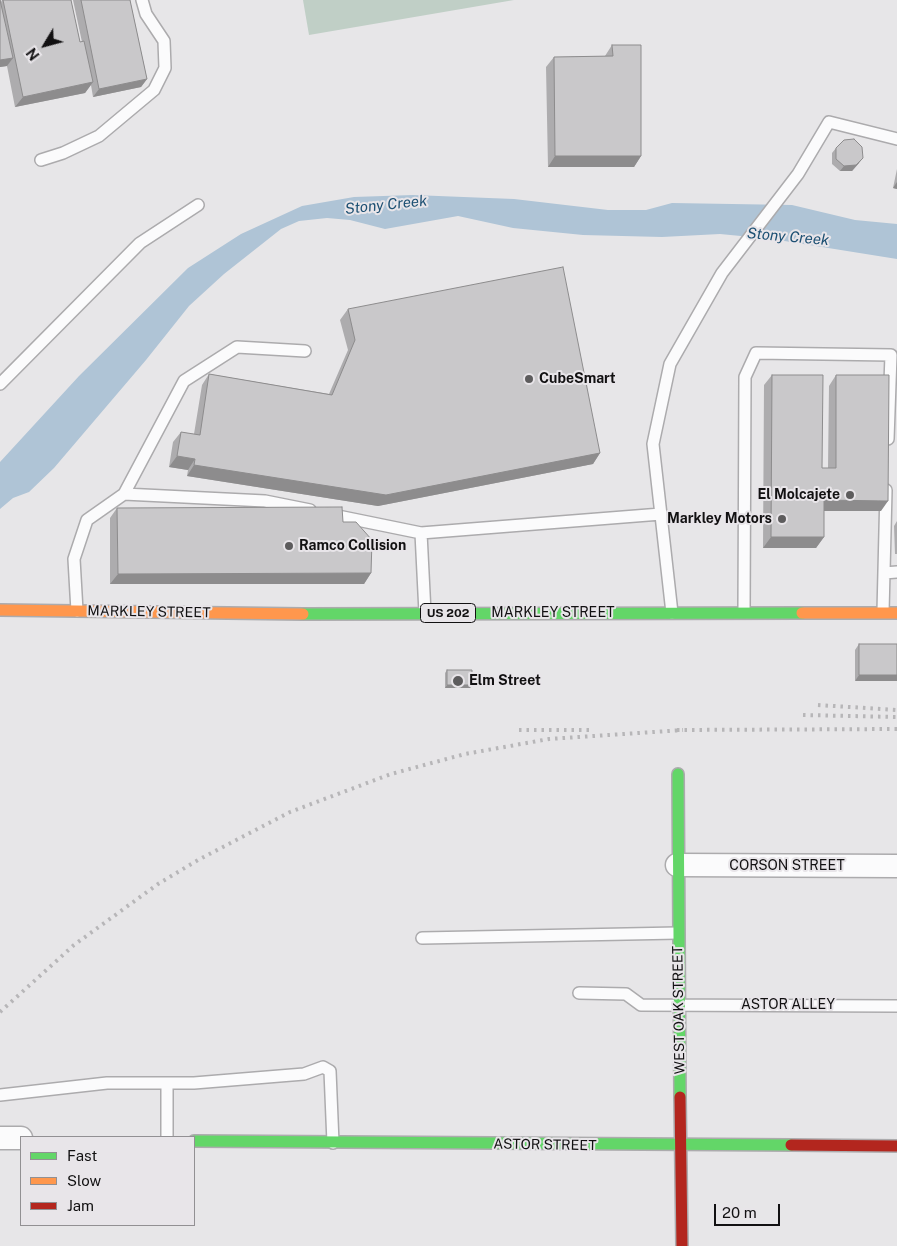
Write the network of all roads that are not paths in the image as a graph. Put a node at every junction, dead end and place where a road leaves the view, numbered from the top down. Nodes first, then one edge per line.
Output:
1 (142, 0) edge
2 (897, 139) edge
3 (40, 160) dead end
4 (198, 205) dead end
5 (305, 351) dead end
6 (894, 355) edge
7 (0, 384) edge
8 (888, 454) edge
9 (887, 474) edge
10 (124, 494) junction
11 (661, 514) junction
12 (421, 533) junction
13 (897, 572) edge
14 (884, 573) junction
15 (0, 610) edge
16 (76, 611) junction
17 (744, 612) junction
18 (883, 612) junction
19 (425, 613) junction
20 (672, 613) junction
21 (897, 613) edge
22 (678, 774) dead end
23 (677, 865) junction
24 (897, 866) edge
25 (678, 933) junction
26 (422, 938) dead end
27 (579, 993) dead end
28 (679, 1004) junction
29 (897, 1006) edge
30 (166, 1083) junction
31 (0, 1095) edge
32 (167, 1136) edge
33 (0, 1138) edge
34 (20, 1138) edge
35 (195, 1142) edge
36 (333, 1143) junction
37 (680, 1146) junction
38 (897, 1146) edge
39 (682, 1246) edge

1 - 3 lane
2 - 11 lane
4 - 7 lane
5 - 10 lane
6 - 8 lane
6 - 17 lane
9 - 14 lane
10 - 12 lane
10 - 16 lane
11 - 12 lane
11 - 20 lane
12 - 19 lane
13 - 14 lane
14 - 18 lane
15 - 16 main road, MARKLEY STREET / US 202
16 - 19 main road, MARKLEY STREET / US 202
17 - 18 main road, MARKLEY STREET / US 202
17 - 20 main road, MARKLEY STREET / US 202
18 - 21 main road, MARKLEY STREET / US 202
19 - 20 main road, MARKLEY STREET / US 202
22 - 23 main road, WEST OAK STREET
23 - 24 street, CORSON STREET
23 - 25 main road, WEST OAK STREET
25 - 26 lane
25 - 28 main road, WEST OAK STREET
27 - 28 lane, ASTOR ALLEY
28 - 29 lane, ASTOR ALLEY
28 - 37 main road, WEST OAK STREET
30 - 31 lane
30 - 32 lane
30 - 36 lane
33 - 34 street
35 - 36 main road, ASTOR STREET
36 - 37 main road, ASTOR STREET
37 - 38 main road, ASTOR STREET
37 - 39 main road, WEST OAK STREET

